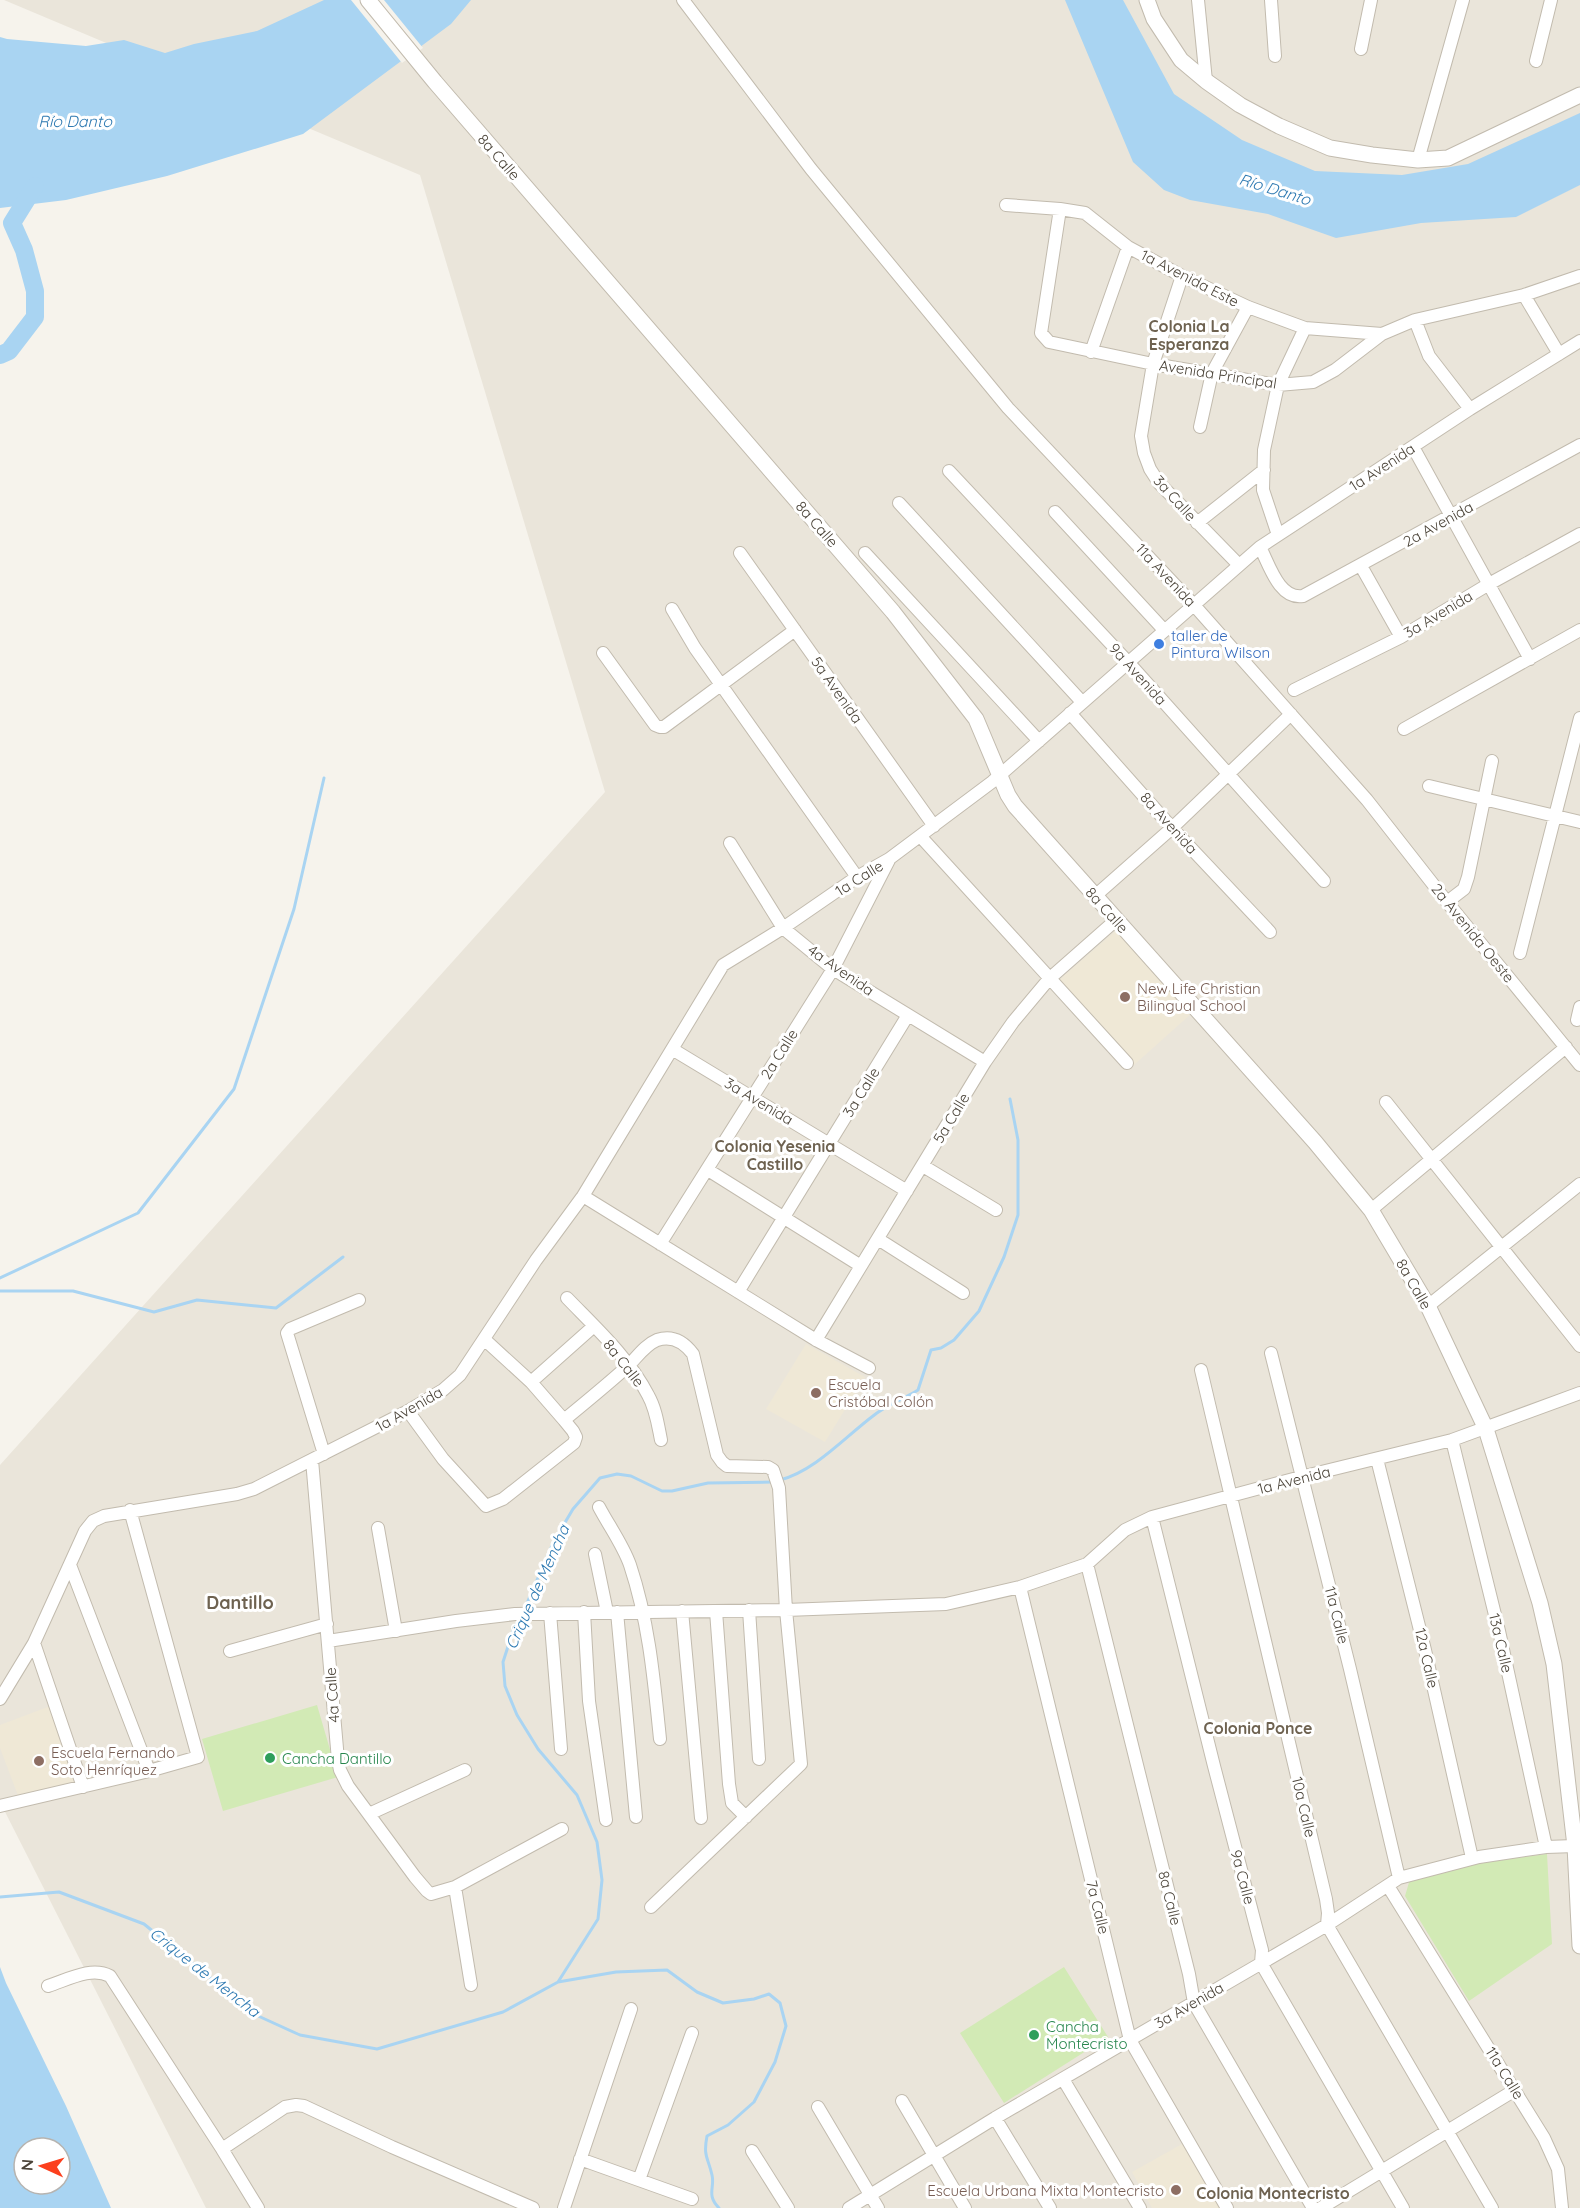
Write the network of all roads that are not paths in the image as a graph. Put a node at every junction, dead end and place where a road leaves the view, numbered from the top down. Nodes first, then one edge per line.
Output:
1 (368, 0) edge
2 (683, 0) edge
3 (1148, 0) edge
4 (1198, 0) edge
5 (1271, 0) edge
6 (1371, 0) edge
7 (1463, 0) edge
8 (1551, 0) edge
9 (1361, 49) dead end
10 (1275, 56) dead end
11 (1536, 62) dead end
12 (1206, 81) junction
13 (1580, 95) edge
14 (1418, 160) junction
15 (1006, 205) dead end
16 (1060, 208) junction
17 (1128, 247) junction
18 (1182, 276) junction
19 (1580, 276) edge
20 (1524, 295) junction
21 (1248, 308) junction
22 (1415, 320) junction
23 (1305, 328) junction
24 (1382, 334) junction
25 (1580, 341) edge
26 (1091, 352) junction
27 (1560, 354) junction
28 (1153, 364) junction
29 (1212, 373) junction
30 (1278, 385) junction
31 (1470, 409) junction
32 (1200, 427) dead end
33 (1580, 445) edge
34 (1413, 447) junction
35 (949, 471) dead end
36 (1264, 471) junction
37 (900, 503) dead end
38 (1055, 512) dead end
39 (1452, 517) junction
40 (1197, 524) junction
41 (1278, 534) junction
42 (1580, 534) edge
43 (1260, 547) junction
44 (740, 553) dead end
45 (865, 553) dead end
46 (1239, 565) junction
47 (1361, 566) junction
48 (1489, 584) junction
49 (1193, 604) junction
50 (672, 609) dead end
51 (795, 630) junction
52 (1164, 630) junction
53 (1580, 630) edge
54 (1401, 637) junction
55 (603, 653) dead end
56 (1530, 659) junction
57 (1128, 662) junction
58 (720, 684) junction
59 (1294, 690) dead end
60 (1082, 702) junction
61 (1070, 713) junction
62 (1291, 714) junction
63 (1580, 718) edge
64 (1404, 729) dead end
65 (1038, 741) junction
66 (1492, 761) dead end
67 (1000, 774) junction
68 (1227, 775) junction
69 (1429, 786) dead end
70 (1483, 797) junction
71 (1368, 800) joint
72 (1555, 815) junction
73 (1580, 822) edge
74 (934, 826) junction
75 (1172, 828) junction
76 (921, 837) junction
77 (730, 843) dead end
78 (889, 859) junction
79 (857, 877) junction
80 (1323, 881) dead end
81 (1095, 896) junction
82 (1447, 902) junction
83 (1116, 920) junction
84 (783, 928) junction
85 (1270, 932) dead end
86 (1520, 953) dead end
87 (833, 969) junction
88 (1049, 979) junction
89 (1580, 1007) edge
90 (908, 1015) junction
91 (1577, 1020) dead end
92 (1566, 1047) junction
93 (672, 1049) junction
94 (985, 1062) junction
95 (1127, 1063) dead end
96 (1580, 1065) edge
97 (753, 1097) junction
98 (1386, 1102) dead end
99 (829, 1144) junction
100 (1432, 1160) junction
101 (923, 1166) junction
102 (708, 1170) junction
103 (1580, 1184) edge
104 (907, 1191) junction
105 (583, 1196) junction
106 (996, 1210) dead end
107 (1371, 1210) junction
108 (784, 1218) junction
109 (878, 1239) junction
110 (660, 1244) junction
111 (1501, 1247) junction
112 (861, 1266) junction
113 (738, 1292) junction
114 (963, 1293) dead end
115 (567, 1298) dead end
116 (359, 1300) dead end
117 (1428, 1306) junction
118 (594, 1326) junction
119 (484, 1339) junction
120 (816, 1340) junction
121 (1580, 1346) edge
122 (1271, 1353) dead end
123 (628, 1365) junction
124 (869, 1368) dead end
125 (1201, 1370) dead end
126 (531, 1382) junction
127 (1580, 1393) edge
128 (408, 1411) junction
129 (564, 1420) junction
130 (1486, 1429) junction
131 (661, 1440) dead end
132 (1452, 1440) junction
133 (324, 1454) junction
134 (1377, 1459) junction
135 (312, 1460) junction
136 (1302, 1477) junction
137 (1231, 1496) junction
138 (599, 1508) dead end
139 (130, 1510) junction
140 (1152, 1517) junction
141 (378, 1528) dead end
142 (595, 1554) dead end
143 (1087, 1563) junction
144 (70, 1565) junction
145 (1020, 1587) junction
146 (749, 1610) junction
147 (786, 1610) junction
148 (643, 1611) junction
149 (682, 1611) junction
150 (716, 1611) junction
151 (584, 1612) junction
152 (612, 1612) junction
153 (550, 1613) junction
154 (327, 1624) junction
155 (396, 1631) junction
156 (328, 1641) junction
157 (34, 1643) junction
158 (230, 1651) dead end
159 (0, 1699) edge
160 (660, 1739) dead end
161 (561, 1749) dead end
162 (759, 1759) dead end
163 (465, 1770) dead end
164 (149, 1771) junction
165 (83, 1787) junction
166 (0, 1806) edge
167 (369, 1814) junction
168 (636, 1817) dead end
169 (746, 1817) junction
170 (701, 1818) dead end
171 (606, 1820) dead end
172 (562, 1829) dead end
173 (1575, 1846) junction
174 (1546, 1847) junction
175 (1472, 1858) junction
176 (1399, 1878) junction
177 (1388, 1886) junction
178 (455, 1887) junction
179 (651, 1907) dead end
180 (1326, 1925) junction
181 (1580, 1946) edge
182 (1261, 1963) junction
183 (471, 1985) dead end
184 (48, 1986) dead end
185 (1194, 2002) junction
186 (631, 2009) dead end
187 (692, 2033) dead end
188 (1130, 2040) junction
189 (1063, 2079) junction
190 (1515, 2090) junction
191 (902, 2101) dead end
192 (818, 2107) dead end
193 (995, 2118) junction
194 (1447, 2133) junction
195 (222, 2149) junction
196 (752, 2151) dead end
197 (935, 2156) junction
198 (580, 2159) junction
199 (1381, 2172) junction
200 (639, 2180) junction
201 (870, 2196) junction
202 (692, 2199) dead end
203 (519, 2206) edge
204 (258, 2208) edge
205 (533, 2208) edge
206 (564, 2208) edge
207 (788, 2208) edge
208 (849, 2208) edge
209 (878, 2208) edge
210 (965, 2208) edge
211 (1050, 2208) edge
212 (1140, 2208) edge
213 (1227, 2208) edge
214 (1312, 2208) edge
215 (1322, 2208) edge
216 (1403, 2208) edge
217 (1492, 2208) edge
218 (1562, 2208) edge

1 - 67 street, 8a Calle
2 - 49 street, 11a Avenida
3 - 12 street
4 - 12 street
5 - 10 street
6 - 9 street
7 - 14 street
8 - 11 street
12 - 14 street
13 - 14 street
15 - 16 street, 1a Avenida Este
16 - 17 street, 1a Avenida Este
16 - 26 street, Avenida Principal
17 - 18 street, 1a Avenida Este
17 - 26 street
18 - 21 street, 1a Avenida Este
18 - 28 street, 3a Calle
19 - 20 street, Avenida Principal
20 - 22 street, Avenida Principal
20 - 27 street
21 - 23 street, 1a Avenida Este
21 - 29 street
22 - 24 street, Avenida Principal
22 - 31 street
23 - 24 street, 1a Avenida Este
23 - 30 street
24 - 30 street, Avenida Principal
25 - 27 street, 1a Avenida
26 - 28 street, Avenida Principal
27 - 31 street, 1a Avenida
28 - 29 street, Avenida Principal
28 - 40 street, 3a Calle
29 - 30 street, Avenida Principal
29 - 32 street
30 - 36 street
31 - 34 street, 1a Avenida
33 - 39 street, 2a Avenida
34 - 39 street
34 - 41 street, 1a Avenida
35 - 57 street, 9a Avenida
36 - 40 street
36 - 41 street
37 - 60 street
38 - 52 street
39 - 47 street, 2a Avenida
39 - 48 street
40 - 46 street, 3a Calle
41 - 43 street, 1a Avenida
42 - 48 street, 3a Avenida
43 - 46 street, 1a Avenida
43 - 47 street, 2a Avenida
44 - 51 street, 5a Avenida
45 - 65 street
46 - 49 street, 1a Avenida
47 - 54 street
48 - 54 street, 3a Avenida
48 - 56 street
49 - 52 street, 1a Calle
49 - 62 street, 11a Avenida
50 - 58 street
51 - 58 street
51 - 74 street, 5a Avenida
52 - 57 street, 1a Calle
53 - 56 street
54 - 59 street, 3a Avenida
55 - 58 street
56 - 64 street
57 - 60 street, 1a Calle
57 - 68 street, 9a Avenida
58 - 79 street
60 - 61 street, 1a Calle
61 - 65 street, 1a Calle
61 - 75 street, 8a Avenida
62 - 68 street
62 - 71 street, 11a Avenida
63 - 72 street
65 - 67 street, 1a Calle
66 - 70 street
67 - 74 street, 1a Calle
67 - 81 street, 8a Calle
68 - 75 street
68 - 80 street, 9a Avenida
69 - 70 street
70 - 72 street
70 - 82 street
71 - 82 street, 2a Avenida Oeste
72 - 73 street
72 - 86 street
74 - 76 street, 1a Calle
75 - 81 street
75 - 85 street, 8a Avenida
76 - 78 street, 1a Calle
76 - 88 street
77 - 84 street, 4a Avenida
78 - 79 street, 1a Calle
78 - 87 street, 2a Calle
79 - 84 street, 1a Calle
81 - 83 street, 8a Calle
82 - 92 street, 2a Avenida Oeste
83 - 88 street, 5a Calle
83 - 107 street, 8a Calle
84 - 87 street, 4a Avenida
84 - 93 street, 1a Calle
87 - 90 street, 4a Avenida
87 - 97 street, 2a Calle
88 - 94 street, 5a Calle
88 - 95 street
89 - 91 street
90 - 94 street, 4a Avenida
90 - 99 street, 3a Calle
92 - 96 street, 2a Avenida Oeste
92 - 100 street
93 - 97 street, 3a Avenida
93 - 105 street, 1a Calle
94 - 101 street, 5a Calle
97 - 99 street, 3a Avenida
97 - 102 street, 2a Calle
98 - 100 street
99 - 104 street, 3a Avenida
99 - 108 street, 3a Calle
100 - 107 street
100 - 111 street
101 - 104 street, 5a Calle
101 - 106 street
102 - 108 street
102 - 110 street, 2a Calle
103 - 111 street
104 - 109 street, 5a Calle
105 - 110 street
105 - 119 street, 1a Avenida
107 - 117 street, 8a Calle
108 - 112 street
108 - 113 street, 3a Calle
109 - 112 street, 5a Calle
109 - 114 street
110 - 113 street
111 - 117 street
111 - 121 street
112 - 120 street, 5a Calle
113 - 120 street
115 - 118 street, 8a Calle
116 - 133 street
117 - 130 street, 8a Calle
118 - 123 street, 8a Calle
118 - 126 street
119 - 126 street
119 - 128 street, 1a Avenida
120 - 124 street
122 - 136 street, 11a Calle
123 - 129 street
123 - 131 street, 8a Calle
123 - 147 street
125 - 137 street, 10a Calle
126 - 129 street
127 - 130 street, 1a Avenida
128 - 129 street
128 - 133 street, 1a Avenida
130 - 132 street, 1a Avenida
130 - 173 street, 8a Calle
132 - 134 street, 1a Avenida
132 - 174 street, 13a Calle
133 - 135 street, 1a Avenida
134 - 136 street, 1a Avenida
134 - 175 street, 12a Calle
135 - 139 street, 1a Avenida
135 - 154 street, 4a Calle
136 - 137 street, 1a Avenida
136 - 176 street, 11a Calle
137 - 140 street, 1a Avenida
137 - 180 street, 10a Calle
138 - 148 street
139 - 144 street, 1a Avenida
139 - 164 street
140 - 143 street, 1a Avenida
140 - 182 street, 9a Calle
141 - 155 street
142 - 152 street
143 - 145 street, 1a Avenida
143 - 185 street, 8a Calle
144 - 157 street, 1a Avenida
144 - 164 street
145 - 147 street, 1a Avenida
145 - 188 street, 7a Calle
146 - 147 street, 1a Avenida
146 - 150 street, 1a Avenida
146 - 162 street
147 - 169 street
148 - 149 street, 1a Avenida
148 - 152 street, 1a Avenida
148 - 160 street
149 - 150 street, 1a Avenida
149 - 170 street
150 - 169 street
151 - 152 street, 1a Avenida
151 - 153 street, 1a Avenida
151 - 171 street
152 - 168 street
153 - 155 street, 1a Avenida
153 - 161 street
154 - 156 street, 4a Calle
154 - 158 street
155 - 156 street
156 - 167 street, 4a Calle
157 - 159 street, 1a Avenida
157 - 165 street
163 - 167 street
164 - 165 street
165 - 166 street
167 - 178 street, 4a Calle
169 - 179 street
172 - 178 street
173 - 174 street, 3a Avenida
173 - 181 street, 8a Calle
174 - 175 street, 3a Avenida
175 - 176 street, 3a Avenida
176 - 177 street, 3a Avenida
177 - 180 street, 3a Avenida
177 - 190 street, 11a Calle
178 - 183 street
180 - 182 street, 3a Avenida
180 - 194 street, 10a Calle
182 - 185 street, 3a Avenida
182 - 199 street, 9a Calle
184 - 195 street
185 - 188 street, 3a Avenida
185 - 214 street, 8a Calle
186 - 198 street
187 - 200 street
188 - 189 street, 3a Avenida
188 - 213 street, 7a Calle
189 - 193 street, 3a Avenida
189 - 212 street
190 - 194 street
190 - 218 street, 11a Calle
191 - 197 street
192 - 201 street
193 - 197 street, 3a Avenida
193 - 211 street
194 - 199 street
194 - 217 street, 10a Calle
195 - 203 street
195 - 204 street
196 - 207 street
197 - 201 street, 3a Avenida
197 - 210 street
198 - 200 street
198 - 206 street
199 - 215 street
199 - 216 street, 9a Calle
200 - 202 street
201 - 208 street, 3a Avenida
201 - 209 street
203 - 205 street

